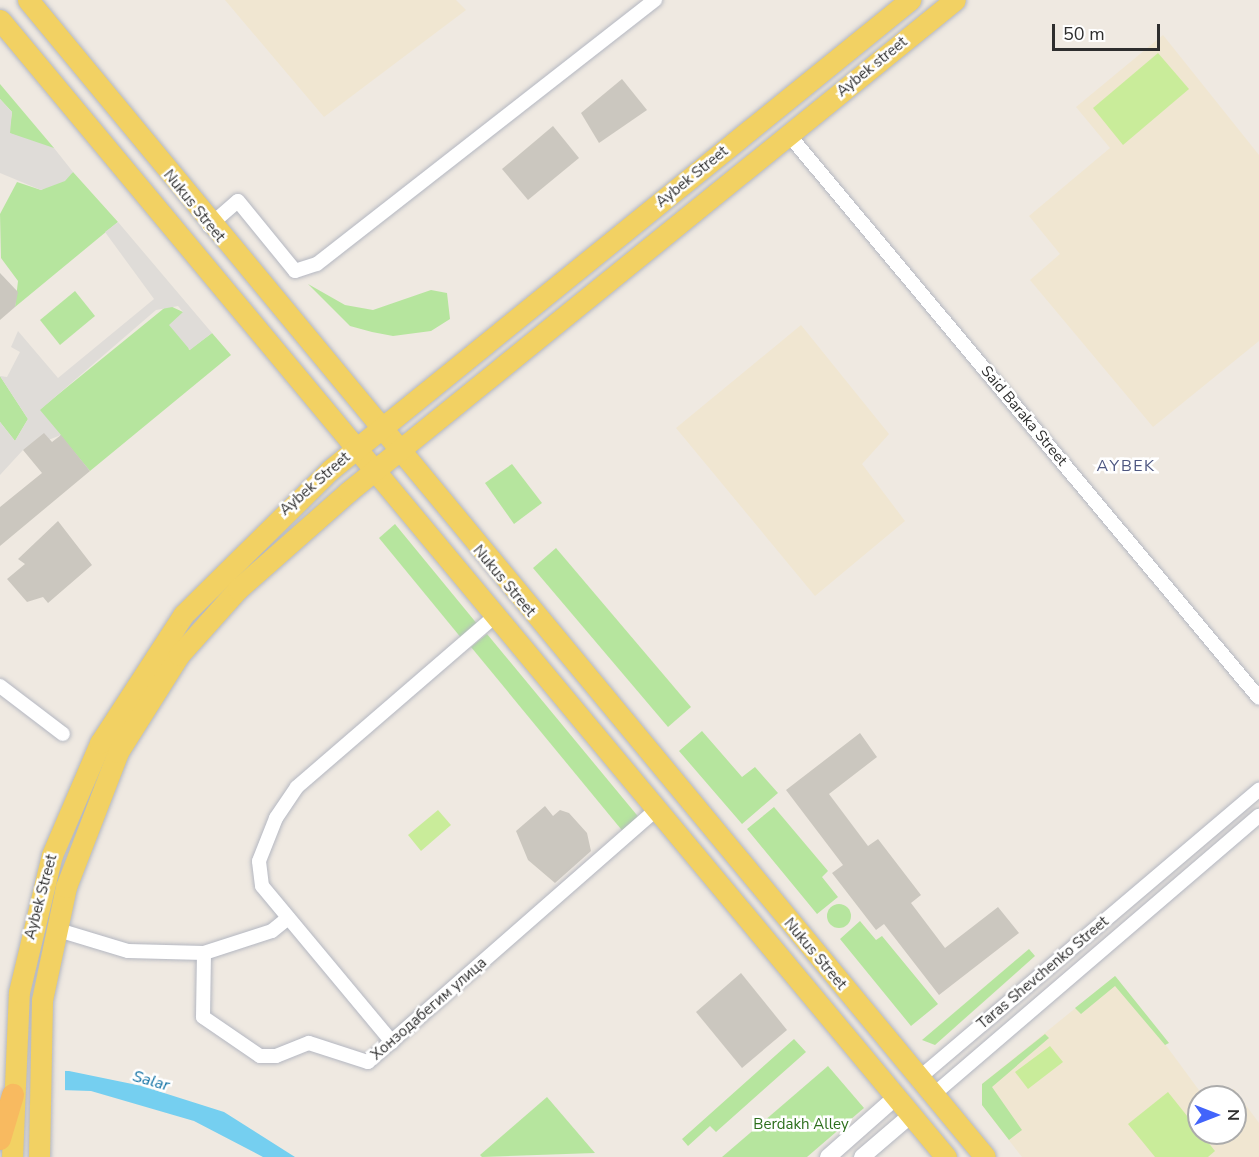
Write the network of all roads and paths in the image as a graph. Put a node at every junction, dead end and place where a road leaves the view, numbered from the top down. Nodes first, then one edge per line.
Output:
1 (28, 0) edge
2 (655, 0) edge
3 (910, 0) edge
4 (955, 0) edge
5 (0, 20) edge
6 (789, 135) junction
7 (209, 226) junction
8 (379, 430) junction
9 (357, 448) junction
10 (397, 452) junction
11 (375, 470) junction
12 (495, 616) junction
13 (0, 686) edge
14 (1259, 698) edge
15 (63, 734) dead end
16 (1259, 790) edge
17 (655, 811) junction
18 (1259, 816) edge
19 (288, 918) junction
20 (55, 929) junction
21 (204, 953) junction
22 (392, 1042) junction
23 (919, 1078) junction
24 (13, 1095) junction
25 (933, 1095) junction
26 (896, 1097) junction
27 (911, 1115) junction
28 (0, 1139) edge
29 (12, 1157) edge
30 (39, 1157) edge
31 (828, 1157) edge
32 (862, 1157) edge
33 (946, 1157) edge
34 (985, 1157) edge

1 - 7 main road, Nukus Street
2 - 7 street
3 - 8 main road, Aybek Street
4 - 6 main road, Aybek street
5 - 9 main road, Nukus Street
6 - 10 main road, Aybek Street
6 - 14 street, Said Baraka Street
7 - 8 main road, Nukus Street
8 - 9 main road, Aybek Street
8 - 10 main road, Nukus Street
9 - 11 main road, Nukus Street
9 - 24 main road, Aybek Street
10 - 11 main road, Aybek Street
10 - 23 main road, Nukus Street
11 - 12 main road, Nukus Street
11 - 20 main road, Aybek Street
12 - 17 main road, Nukus Street
12 - 19 street
13 - 15 street
16 - 23 street, Taras Shevchenko Street
17 - 22 street, Хонзодабегим улица
17 - 26 main road, Nukus Street
18 - 25 street, Taras Shevchenko Street
19 - 21 street
19 - 22 street
20 - 21 street
20 - 30 main road, Aybek Street
21 - 22 street, Хонзодабегим улица
23 - 25 main road, Nukus Street
23 - 26 main road, Taras Shevchenko Street
24 - 28 highway
24 - 29 main road, Aybek Street
25 - 27 main road, Taras Shevchenko Street
25 - 34 main road, Nukus Street
26 - 27 main road, Nukus Street
26 - 31 street, Taras Shevchenko Street
27 - 32 street, Taras Shevchenko Street
27 - 33 main road, Nukus Street

